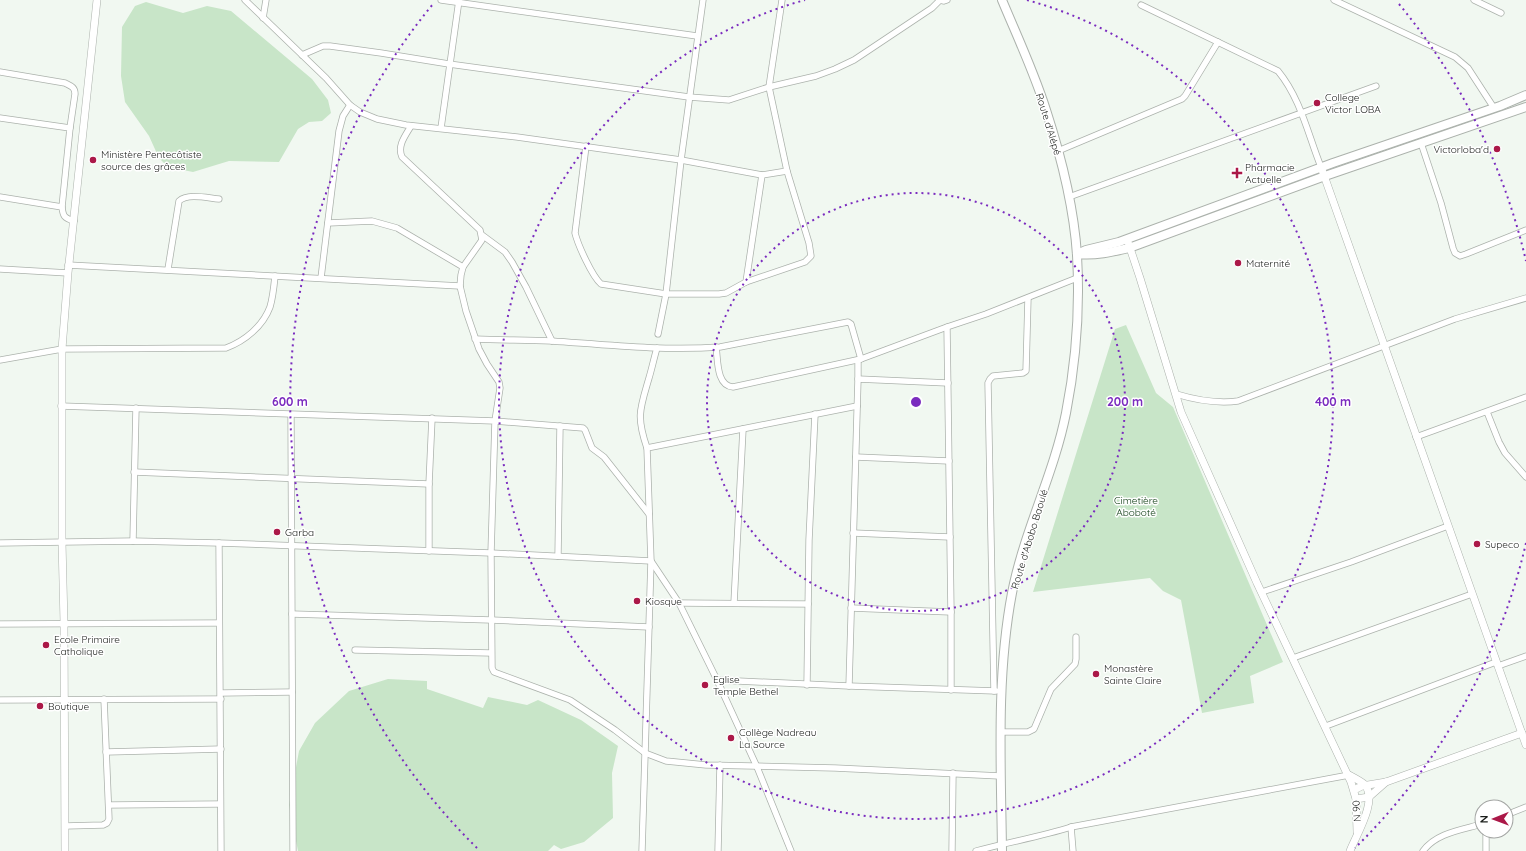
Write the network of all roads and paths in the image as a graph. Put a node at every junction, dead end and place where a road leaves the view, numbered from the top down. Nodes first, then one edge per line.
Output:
1 (97, 0) edge
2 (244, 0) edge
3 (266, 0) edge
4 (441, 0) edge
5 (702, 0) edge
6 (782, 0) edge
7 (940, 0) edge
8 (947, 0) edge
9 (1002, 0) edge
10 (1334, 0) edge
11 (1474, 0) edge
12 (459, 1) edge
13 (1141, 5) dead end
14 (1501, 13) dead end
15 (263, 18) junction
16 (697, 36) junction
17 (1218, 42) junction
18 (302, 55) junction
19 (449, 64) junction
20 (0, 72) edge
21 (1376, 86) dead end
22 (769, 87) junction
23 (1526, 95) edge
24 (689, 97) junction
25 (350, 105) junction
26 (1526, 106) edge
27 (1494, 108) junction
28 (1302, 112) junction
29 (0, 118) edge
30 (411, 126) junction
31 (70, 128) junction
32 (441, 128) junction
33 (1421, 143) junction
34 (586, 146) junction
35 (1058, 151) junction
36 (681, 160) junction
37 (1321, 167) junction
38 (787, 171) junction
39 (762, 175) junction
40 (1325, 176) junction
41 (0, 196) edge
42 (1068, 197) junction
43 (219, 199) dead end
44 (62, 207) junction
45 (74, 221) junction
46 (328, 222) junction
47 (1526, 230) edge
48 (482, 235) junction
49 (1127, 239) junction
50 (1130, 248) junction
51 (1076, 254) junction
52 (68, 265) junction
53 (463, 267) junction
54 (0, 269) edge
55 (168, 270) junction
56 (68, 273) junction
57 (275, 276) junction
58 (321, 278) junction
59 (1077, 278) junction
60 (746, 282) junction
61 (460, 286) junction
62 (666, 294) junction
63 (1028, 298) junction
64 (1526, 298) edge
65 (947, 327) junction
66 (658, 334) dead end
67 (475, 339) junction
68 (552, 341) junction
69 (1384, 345) junction
70 (716, 347) junction
71 (657, 348) junction
72 (62, 349) junction
73 (0, 360) edge
74 (860, 360) junction
75 (858, 379) junction
76 (948, 383) junction
77 (1176, 394) junction
78 (1526, 397) edge
79 (61, 406) junction
80 (857, 406) junction
81 (136, 408) junction
82 (1487, 412) junction
83 (815, 414) junction
84 (291, 415) junction
85 (432, 418) junction
86 (495, 421) junction
87 (560, 426) junction
88 (743, 429) junction
89 (1416, 437) junction
90 (647, 448) junction
91 (856, 457) junction
92 (949, 461) junction
93 (134, 472) junction
94 (1526, 477) edge
95 (290, 478) junction
96 (429, 484) junction
97 (649, 514) junction
98 (1448, 526) junction
99 (853, 533) junction
100 (950, 537) junction
101 (133, 541) junction
102 (62, 542) junction
103 (0, 543) edge
104 (219, 543) junction
105 (291, 546) junction
106 (429, 551) junction
107 (491, 553) junction
108 (558, 556) junction
109 (651, 562) junction
110 (1262, 592) junction
111 (1472, 594) junction
112 (679, 603) junction
113 (734, 603) junction
114 (808, 604) junction
115 (851, 608) junction
116 (951, 612) junction
117 (292, 614) junction
118 (491, 620) junction
119 (219, 623) junction
120 (0, 624) edge
121 (64, 624) junction
122 (649, 627) junction
123 (1076, 637) dead end
124 (355, 650) dead end
125 (491, 653) junction
126 (1526, 656) edge
127 (1293, 658) junction
128 (1497, 664) junction
129 (717, 680) junction
130 (807, 684) junction
131 (849, 686) junction
132 (951, 690) junction
133 (998, 691) junction
134 (292, 692) junction
135 (221, 696) junction
136 (64, 699) junction
137 (104, 699) junction
138 (0, 700) edge
139 (1326, 726) junction
140 (1001, 732) junction
141 (1524, 732) edge
142 (1526, 745) edge
143 (221, 749) junction
144 (106, 752) junction
145 (645, 753) junction
146 (720, 765) junction
147 (757, 767) junction
148 (953, 773) junction
149 (1348, 775) junction
150 (1000, 776) junction
151 (1386, 782) junction
152 (1365, 786) junction
153 (1354, 790) junction
154 (1369, 797) junction
155 (1356, 799) junction
156 (108, 804) junction
157 (220, 804) junction
158 (1526, 807) edge
159 (1514, 811) edge
160 (65, 826) junction
161 (1474, 826) edge
162 (1071, 827) junction
163 (1357, 832) junction
164 (1486, 839) edge
165 (1002, 847) edge
166 (65, 851) edge
167 (221, 851) edge
168 (293, 851) edge
169 (642, 851) edge
170 (718, 851) edge
171 (791, 851) edge
172 (952, 851) edge
173 (976, 851) edge
174 (1073, 851) edge
175 (1350, 851) edge
176 (1422, 851) edge
177 (1486, 851) edge

1 - 45 street
2 - 15 street
3 - 15 street
4 - 12 street
5 - 16 street
6 - 22 street
7 - 8 street
7 - 22 street
9 - 35 main road, Route d'Alépé
10 - 27 street
11 - 14 street
12 - 16 street
12 - 19 street
13 - 17 street
15 - 18 street
16 - 24 street
17 - 28 street
17 - 35 street
18 - 19 street
18 - 25 street
19 - 24 street
19 - 32 street
20 - 31 street
21 - 28 street
22 - 24 street
22 - 38 street
23 - 27 main road
24 - 36 street
25 - 30 street
25 - 46 street
26 - 33 main road
27 - 37 main road
28 - 37 street
28 - 42 street
29 - 31 street
30 - 32 street
30 - 48 street
31 - 44 street
32 - 34 street
33 - 40 main road
33 - 47 street
34 - 36 street
34 - 62 street
35 - 42 main road, Route d'Alépé
36 - 39 street
36 - 62 street
37 - 40 street
37 - 49 main road
38 - 39 street
38 - 60 street
39 - 60 street
40 - 50 main road
40 - 69 street
41 - 44 street
42 - 51 main road, Route d'Alépé
43 - 55 street
44 - 45 street
45 - 52 street
46 - 53 street
46 - 58 street
48 - 53 street
48 - 68 street
49 - 50 street, N 90
49 - 51 main road
50 - 51 main road
50 - 77 street, N 90
51 - 59 main road, Route d'Abobo Baoulé
52 - 55 street
52 - 56 street
53 - 61 street
54 - 56 street
55 - 57 street
56 - 72 street
57 - 58 street
57 - 72 street
58 - 61 street
59 - 63 street
59 - 133 main road, Route d'Abobo Baoulé
60 - 62 street
61 - 67 street
62 - 66 street
63 - 65 street
63 - 133 street
64 - 69 street
65 - 74 street
65 - 76 street
67 - 68 street
67 - 86 street
68 - 71 street
69 - 77 street
69 - 89 street
70 - 71 street
70 - 74 street
70 - 74 street
71 - 90 street
72 - 73 street
72 - 79 street
74 - 75 street
75 - 76 street
75 - 80 street
76 - 92 street
77 - 110 street, N 90
78 - 82 street
79 - 81 street
79 - 102 street
80 - 83 street
80 - 91 street
81 - 84 street
81 - 93 street
82 - 89 street
82 - 94 street
83 - 88 street
83 - 114 street
84 - 85 street
84 - 95 street
85 - 86 street
85 - 96 street
86 - 87 street
86 - 107 street
87 - 97 street
87 - 108 street
88 - 90 street
88 - 113 street
89 - 98 street
90 - 97 street
91 - 92 street
91 - 99 street
92 - 100 street
93 - 95 street
93 - 101 street
95 - 96 street
95 - 105 street
96 - 106 street
97 - 109 street
98 - 110 street
98 - 111 street
99 - 100 street
99 - 115 street
100 - 116 street
101 - 102 street
101 - 104 street
102 - 103 street
102 - 121 street
104 - 105 street
104 - 119 street
105 - 106 street
105 - 117 street
106 - 107 street
107 - 108 street
107 - 118 street
108 - 109 street
109 - 112 street
109 - 122 street
110 - 127 street, N 90
111 - 127 street
111 - 128 street
112 - 113 street
112 - 129 street
113 - 114 street
114 - 130 street
115 - 116 street
115 - 131 street
116 - 132 street
117 - 118 street
117 - 134 street
118 - 122 street
118 - 125 street
119 - 121 street
119 - 135 street
120 - 121 street
121 - 136 street
122 - 145 street
123 - 140 street
124 - 125 street
125 - 145 street
126 - 128 street
127 - 139 street, N 90
128 - 139 street
128 - 141 street
129 - 130 street
129 - 147 street
130 - 131 street
131 - 132 street
132 - 133 street
133 - 140 main road, Route d'Abobo Baoulé
134 - 135 street
134 - 168 street
135 - 137 street
135 - 143 street
136 - 137 street
136 - 138 street
136 - 160 street
137 - 144 street
139 - 149 street, N 90
140 - 150 main road, Route d'Abobo Baoulé
141 - 142 street
141 - 151 street
143 - 144 street
143 - 157 street
144 - 156 street
145 - 146 street
145 - 169 street
146 - 147 street
146 - 170 street
147 - 148 street
147 - 171 street
148 - 150 street
148 - 172 street
149 - 152 street
149 - 153 street, N 90
149 - 162 street
150 - 165 main road, Route d'Abobo Baoulé
151 - 152 street
151 - 154 street
152 - 153 street
152 - 154 street, N 90
153 - 155 street, N 90
154 - 155 street
154 - 163 street, N 90
155 - 163 street, N 90
156 - 157 street
156 - 160 street
157 - 167 street
158 - 159 street
160 - 166 street
161 - 176 street
162 - 165 street
162 - 174 street
163 - 175 street, N 90
164 - 177 street
165 - 173 street

